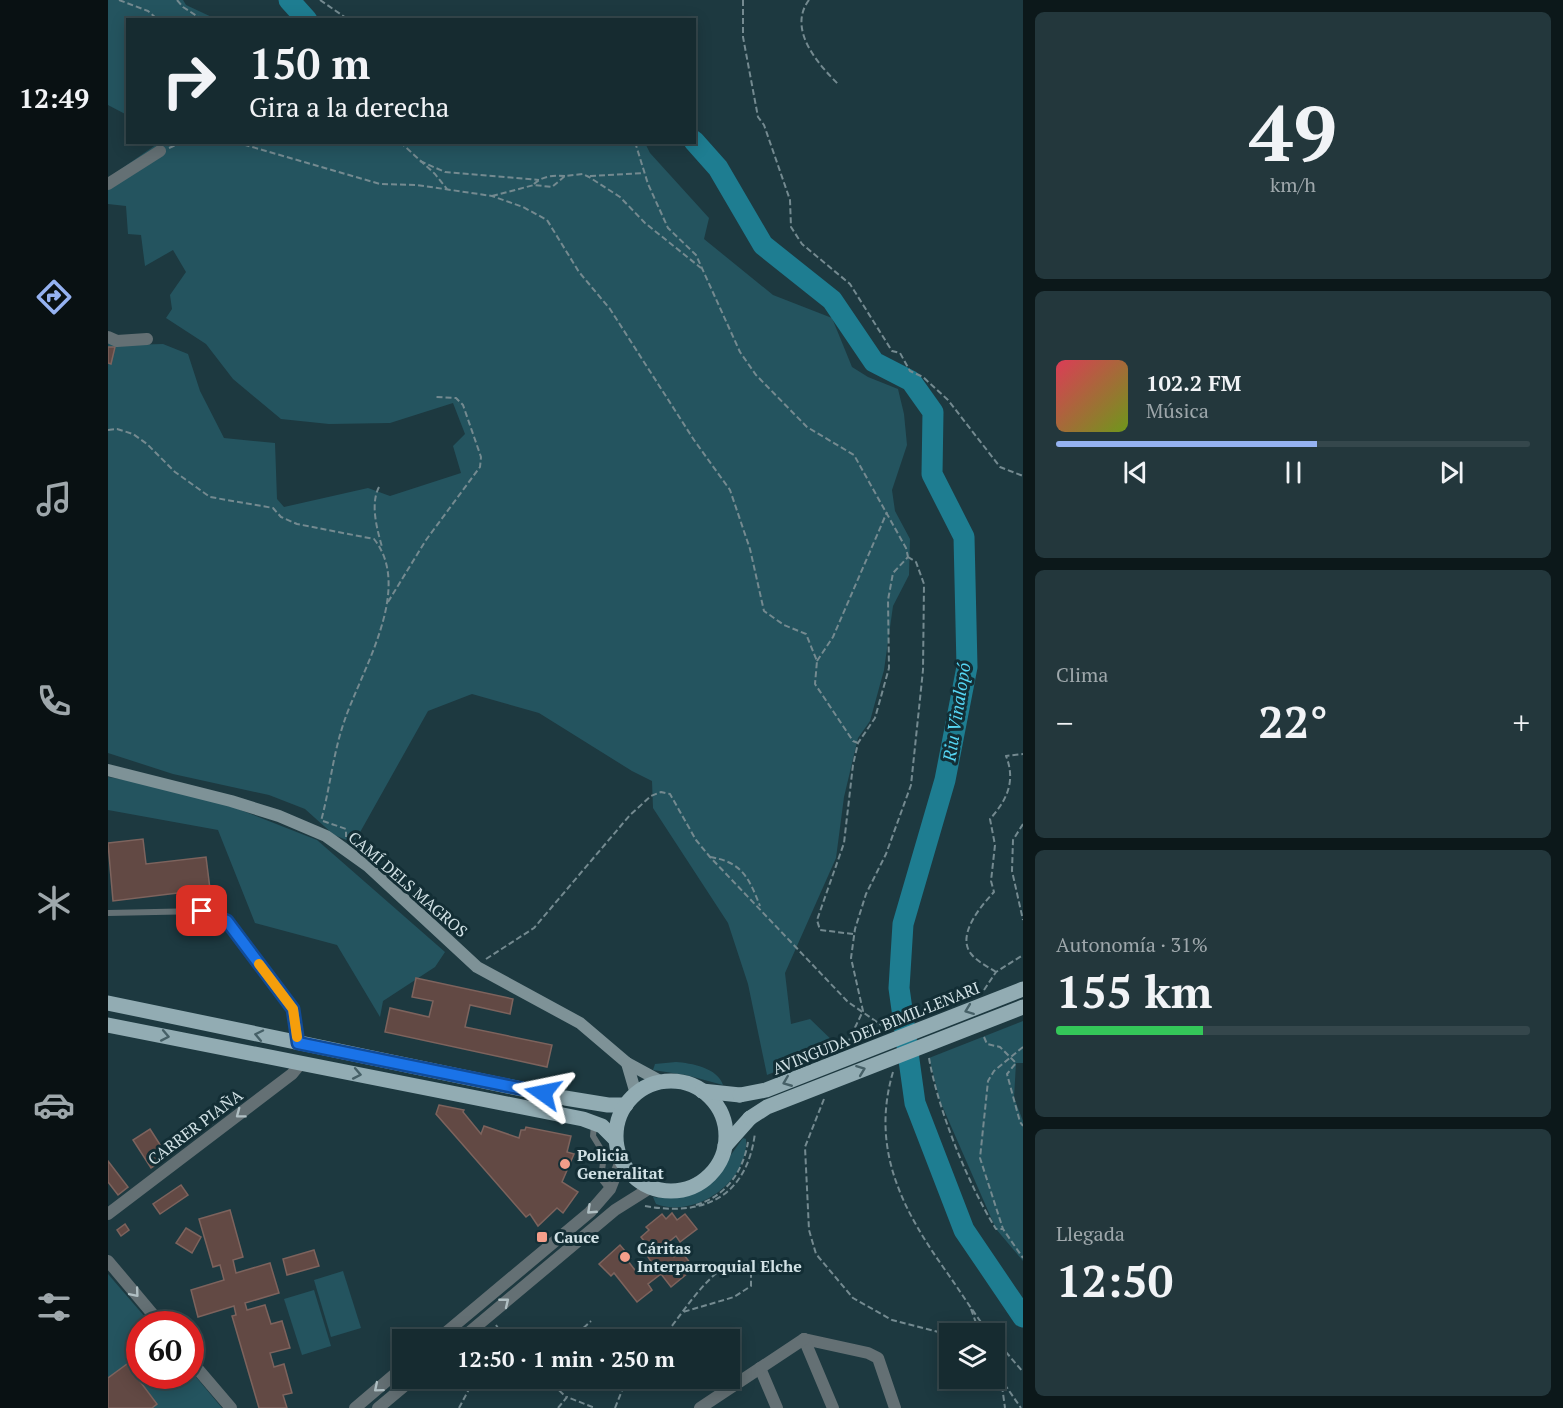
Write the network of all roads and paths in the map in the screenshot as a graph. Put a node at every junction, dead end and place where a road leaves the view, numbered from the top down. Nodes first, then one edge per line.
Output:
1 (119, 0) edge
2 (177, 0) edge
3 (320, 0) edge
4 (743, 0) edge
5 (809, 0) edge
6 (156, 18) edge
7 (200, 18) edge
8 (346, 18) edge
9 (838, 84) dead end
10 (243, 144) edge
11 (402, 144) edge
12 (636, 144) edge
13 (160, 150) dead end
14 (420, 161) junction
15 (644, 173) junction
16 (565, 176) junction
17 (589, 177) junction
18 (539, 180) junction
19 (108, 184) edge
20 (534, 185) junction
21 (447, 189) junction
22 (492, 196) junction
23 (701, 268) junction
24 (108, 337) edge
25 (147, 339) dead end
26 (436, 397) dead end
27 (108, 430) edge
28 (1023, 476) edge
29 (379, 488) dead end
30 (886, 512) junction
31 (382, 550) junction
32 (908, 557) junction
33 (388, 602) junction
34 (817, 661) junction
35 (858, 743) junction
36 (1023, 754) edge
37 (108, 770) edge
38 (1023, 824) edge
39 (318, 833) junction
40 (710, 857) junction
41 (761, 909) junction
42 (108, 913) edge
43 (1023, 920) edge
44 (854, 934) junction
45 (1023, 955) edge
46 (477, 967) junction
47 (996, 972) junction
48 (1023, 989) edge
49 (981, 994) dead end
50 (108, 1003) edge
51 (1023, 1006) edge
52 (863, 1011) junction
53 (108, 1025) edge
54 (889, 1031) dead end
55 (984, 1037) dead end
56 (298, 1043) junction
57 (846, 1046) dead end
58 (1023, 1047) edge
59 (1012, 1056) junction
60 (929, 1058) dead end
61 (301, 1063) junction
62 (627, 1063) junction
63 (893, 1071) dead end
64 (662, 1082) junction
65 (828, 1089) dead end
66 (702, 1091) junction
67 (631, 1099) junction
68 (594, 1123) junction
69 (752, 1126) junction
70 (1023, 1126) edge
71 (748, 1138) dead end
72 (615, 1139) junction
73 (725, 1146) junction
74 (621, 1161) junction
75 (650, 1188) junction
76 (610, 1189) junction
77 (642, 1205) dead end
78 (690, 1206) junction
79 (108, 1214) edge
80 (1003, 1229) junction
81 (1023, 1258) edge
82 (108, 1261) edge
83 (969, 1304) junction
84 (150, 1311) edge
85 (683, 1312) junction
86 (488, 1316) junction
87 (591, 1321) dead end
88 (976, 1323) edge
89 (982, 1323) edge
90 (450, 1329) edge
91 (473, 1329) edge
92 (498, 1329) edge
93 (582, 1329) edge
94 (670, 1329) edge
95 (939, 1332) edge
96 (804, 1339) junction
97 (1005, 1351) edge
98 (760, 1368) junction
99 (1023, 1372) edge
100 (204, 1376) edge
101 (392, 1377) edge
102 (1005, 1387) edge
103 (401, 1389) edge
104 (469, 1389) edge
105 (558, 1389) edge
106 (624, 1389) edge
107 (1003, 1389) edge
108 (567, 1397) junction
109 (713, 1404) edge
110 (231, 1408) edge
111 (355, 1408) edge
112 (378, 1408) edge
113 (459, 1408) edge
114 (558, 1408) edge
115 (595, 1408) edge
116 (615, 1408) edge
117 (700, 1408) edge
118 (777, 1408) edge
119 (833, 1408) edge
120 (895, 1408) edge
121 (1005, 1408) edge
122 (1021, 1408) edge

1 - 6 path
2 - 7 path
3 - 8 path
4 - 28 path
5 - 9 path
10 - 21 path
11 - 14 path
12 - 15 path
13 - 19 street
14 - 18 path
14 - 21 path
15 - 17 path
15 - 23 path
16 - 17 path
16 - 18 path
16 - 20 path
17 - 23 path
18 - 20 path
20 - 22 path
21 - 22 path
22 - 34 path
23 - 30 path
24 - 25 street
26 - 33 path
27 - 31 path
29 - 31 path
30 - 32 path
30 - 34 path
31 - 33 path
32 - 35 path
32 - 44 path
33 - 39 path
34 - 35 path
35 - 44 path
36 - 47 path
37 - 39 street, CAMÍ DELS MAGROS
38 - 43 path
39 - 46 street, CAMÍ DELS MAGROS
40 - 41 path
40 - 41 path
40 - 46 path
41 - 52 path
42 - 56 lane
44 - 52 path
45 - 47 path
46 - 62 street, CAMÍ DELS MAGROS
47 - 49 path
48 -> 66 main road, AVINGUDA DEL BIMIL·LENARI, bridge
56 -> 50 main road
69 -> 51 main road, AVINGUDA DEL BIMIL·LENARI, bridge
52 - 54 path
52 - 57 path
53 -> 61 main road
55 - 59 path
56 - 67 main road
58 - 59 path
59 - 70 path
59 - 80 path
60 - 80 path
61 -> 68 main road
61 -> 79 street, CARRER PIAÑA
62 - 64 street, CAMÍ DELS MAGROS
62 - 67 street
63 - 83 path
64 - 66 main road
64 - 67 main road
65 - 95 path
66 - 73 main road
67 - 72 main road
68 - 72 main road
68 - 76 lane
69 - 73 main road, AVINGUDA DEL BIMIL·LENARI
69 - 78 path
71 - 78 path
72 - 74 main road
73 - 75 main road
74 - 75 main road
74 - 76 street
86 -> 75 street
76 -> 90 street
77 - 78 path
80 - 81 path
82 -> 84 street
83 - 88 path
83 - 89 path
85 - 85 path
85 - 94 path
86 - 91 street
86 - 92 path
87 - 93 path
96 - 98 street
96 - 119 street
96 - 120 street
97 - 99 path
98 - 109 street
98 - 118 street
100 - 110 street
101 -> 111 street
102 - 122 path
103 - 112 street
104 - 113 path
105 - 108 path
106 - 116 path
107 - 121 path
108 - 114 path
108 - 115 path
109 - 117 street

